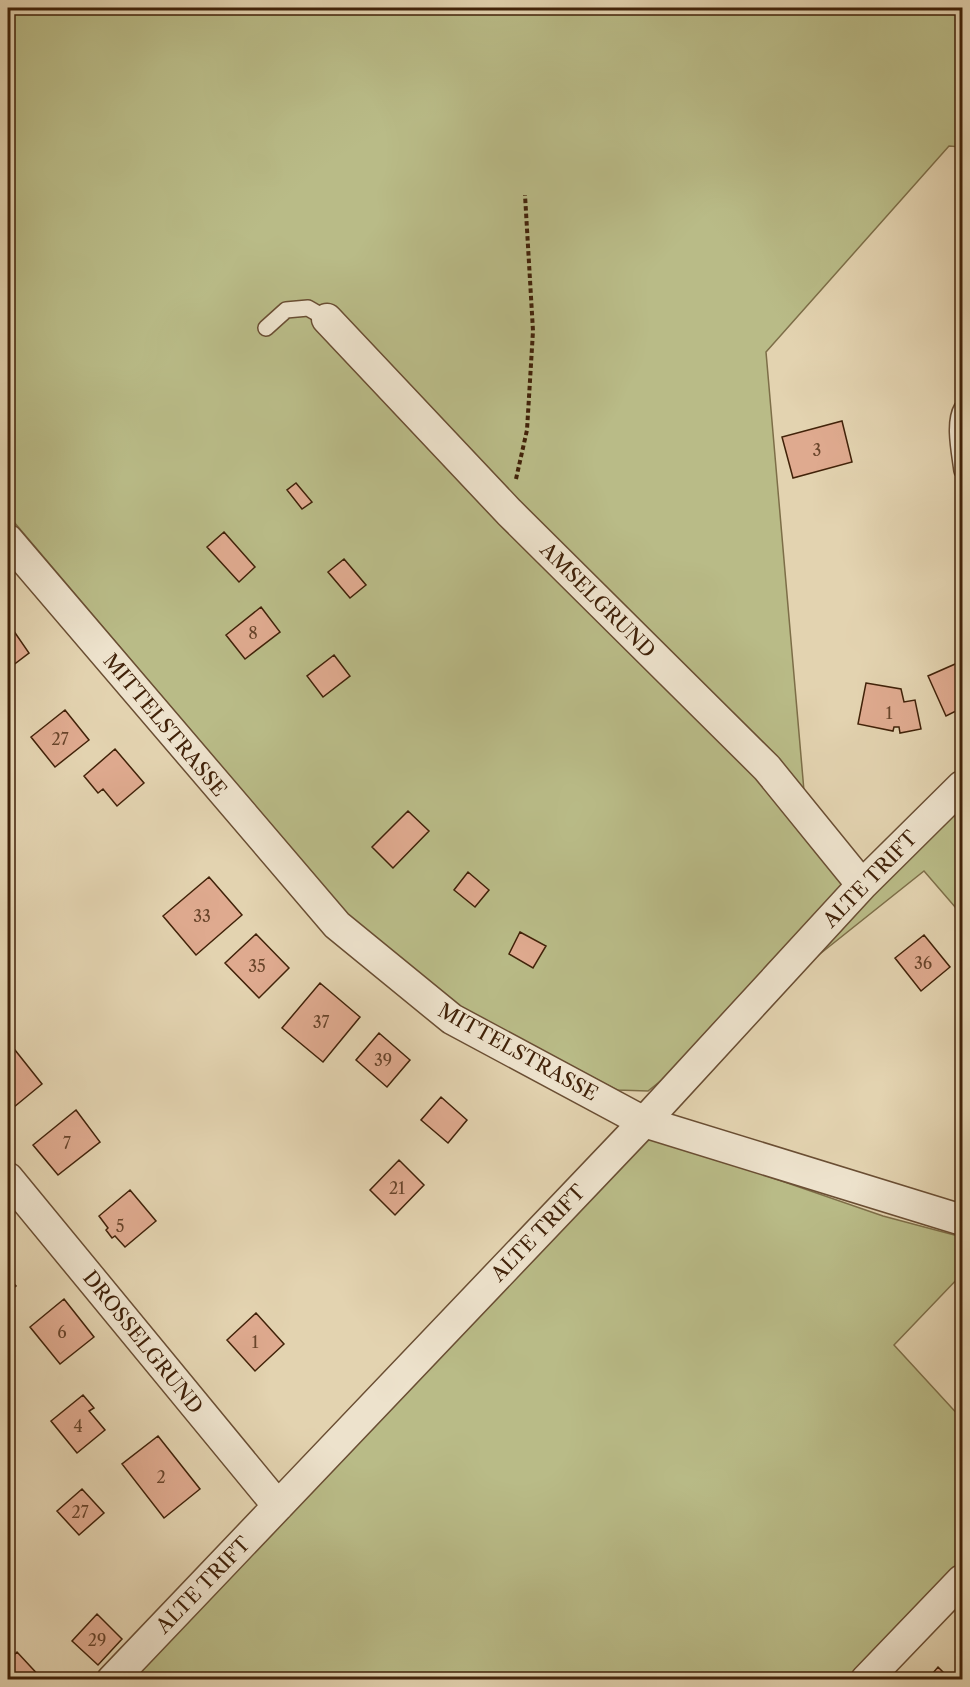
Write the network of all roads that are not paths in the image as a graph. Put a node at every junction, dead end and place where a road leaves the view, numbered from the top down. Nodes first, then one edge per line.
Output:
1 (327, 319) joint
2 (266, 328) dead end
3 (963, 408) edge
4 (963, 471) edge
5 (8, 540) edge
6 (963, 786) edge
7 (862, 885) junction
8 (644, 1122) junction
9 (8, 1178) edge
10 (963, 1220) edge
11 (278, 1506) junction
12 (963, 1581) edge
13 (112, 1680) edge
14 (866, 1680) edge

1 - 2 lane
1 - 7 street, AMSELGRUND
3 - 4 lane
5 - 8 street, MITTELSTRASSE
6 - 7 street, ALTE TRIFT
7 - 8 street, ALTE TRIFT
8 - 10 street, MITTELSTRASSE
8 - 11 street, ALTE TRIFT
9 - 11 street, DROSSELGRUND
11 - 13 street, ALTE TRIFT
12 - 14 street

